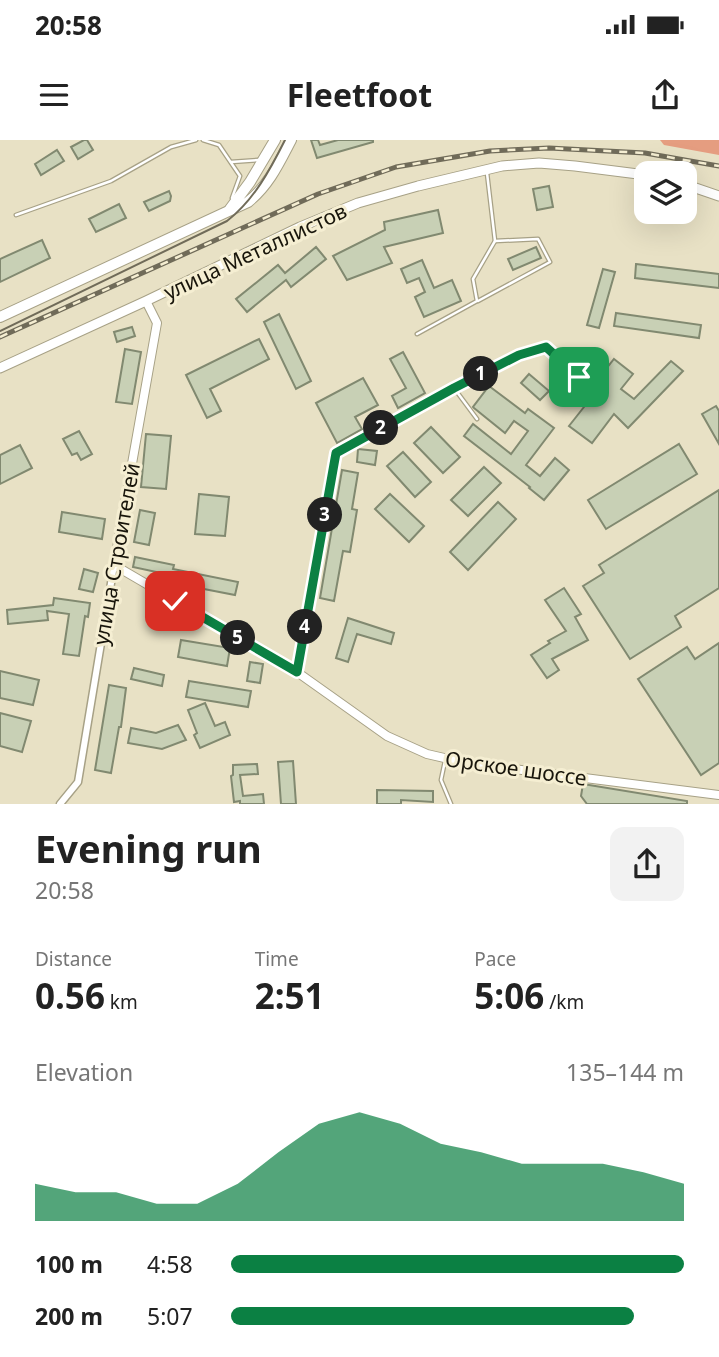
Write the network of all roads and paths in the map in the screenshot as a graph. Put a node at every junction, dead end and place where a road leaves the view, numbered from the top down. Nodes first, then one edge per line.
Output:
1 (196, 140) edge
2 (203, 140) edge
3 (290, 140) edge
4 (272, 142) edge
5 (285, 152) junction
6 (264, 159) junction
7 (231, 162) junction
8 (278, 165) junction
9 (486, 169) junction
10 (634, 173) edge
11 (697, 188) edge
12 (719, 196) edge
13 (228, 212) junction
14 (16, 215) dead end
15 (495, 241) junction
16 (477, 301) junction
17 (146, 302) junction
18 (0, 317) edge
19 (416, 334) dead end
20 (0, 368) edge
21 (579, 377) dead end
22 (454, 388) junction
23 (477, 419) dead end
24 (114, 565) junction
25 (297, 672) junction
26 (445, 758) junction
27 (719, 795) edge
28 (60, 804) edge
29 (451, 804) edge

1 - 14 lane
2 - 7 lane
3 - 5 main road
4 - 5 street
4 - 6 main road
5 - 8 main road
6 - 7 lane
6 - 8 street
6 - 13 main road
7 - 13 lane
8 - 13 main road
9 - 10 main road, улица Металлистов
9 - 15 lane
9 - 17 main road, улица Металлистов
11 - 12 main road
13 - 18 main road
15 - 16 lane
15 - 16 lane
16 - 19 lane
17 - 20 main road, улица Металлистов
17 - 24 street, улица Строителей
21 - 22 lane
22 - 23 lane
22 - 25 lane
24 - 25 street, Орское шоссе
24 - 28 street, улица Строителей
25 - 26 street, Орское шоссе
26 - 27 street, Орское шоссе
26 - 29 lane

